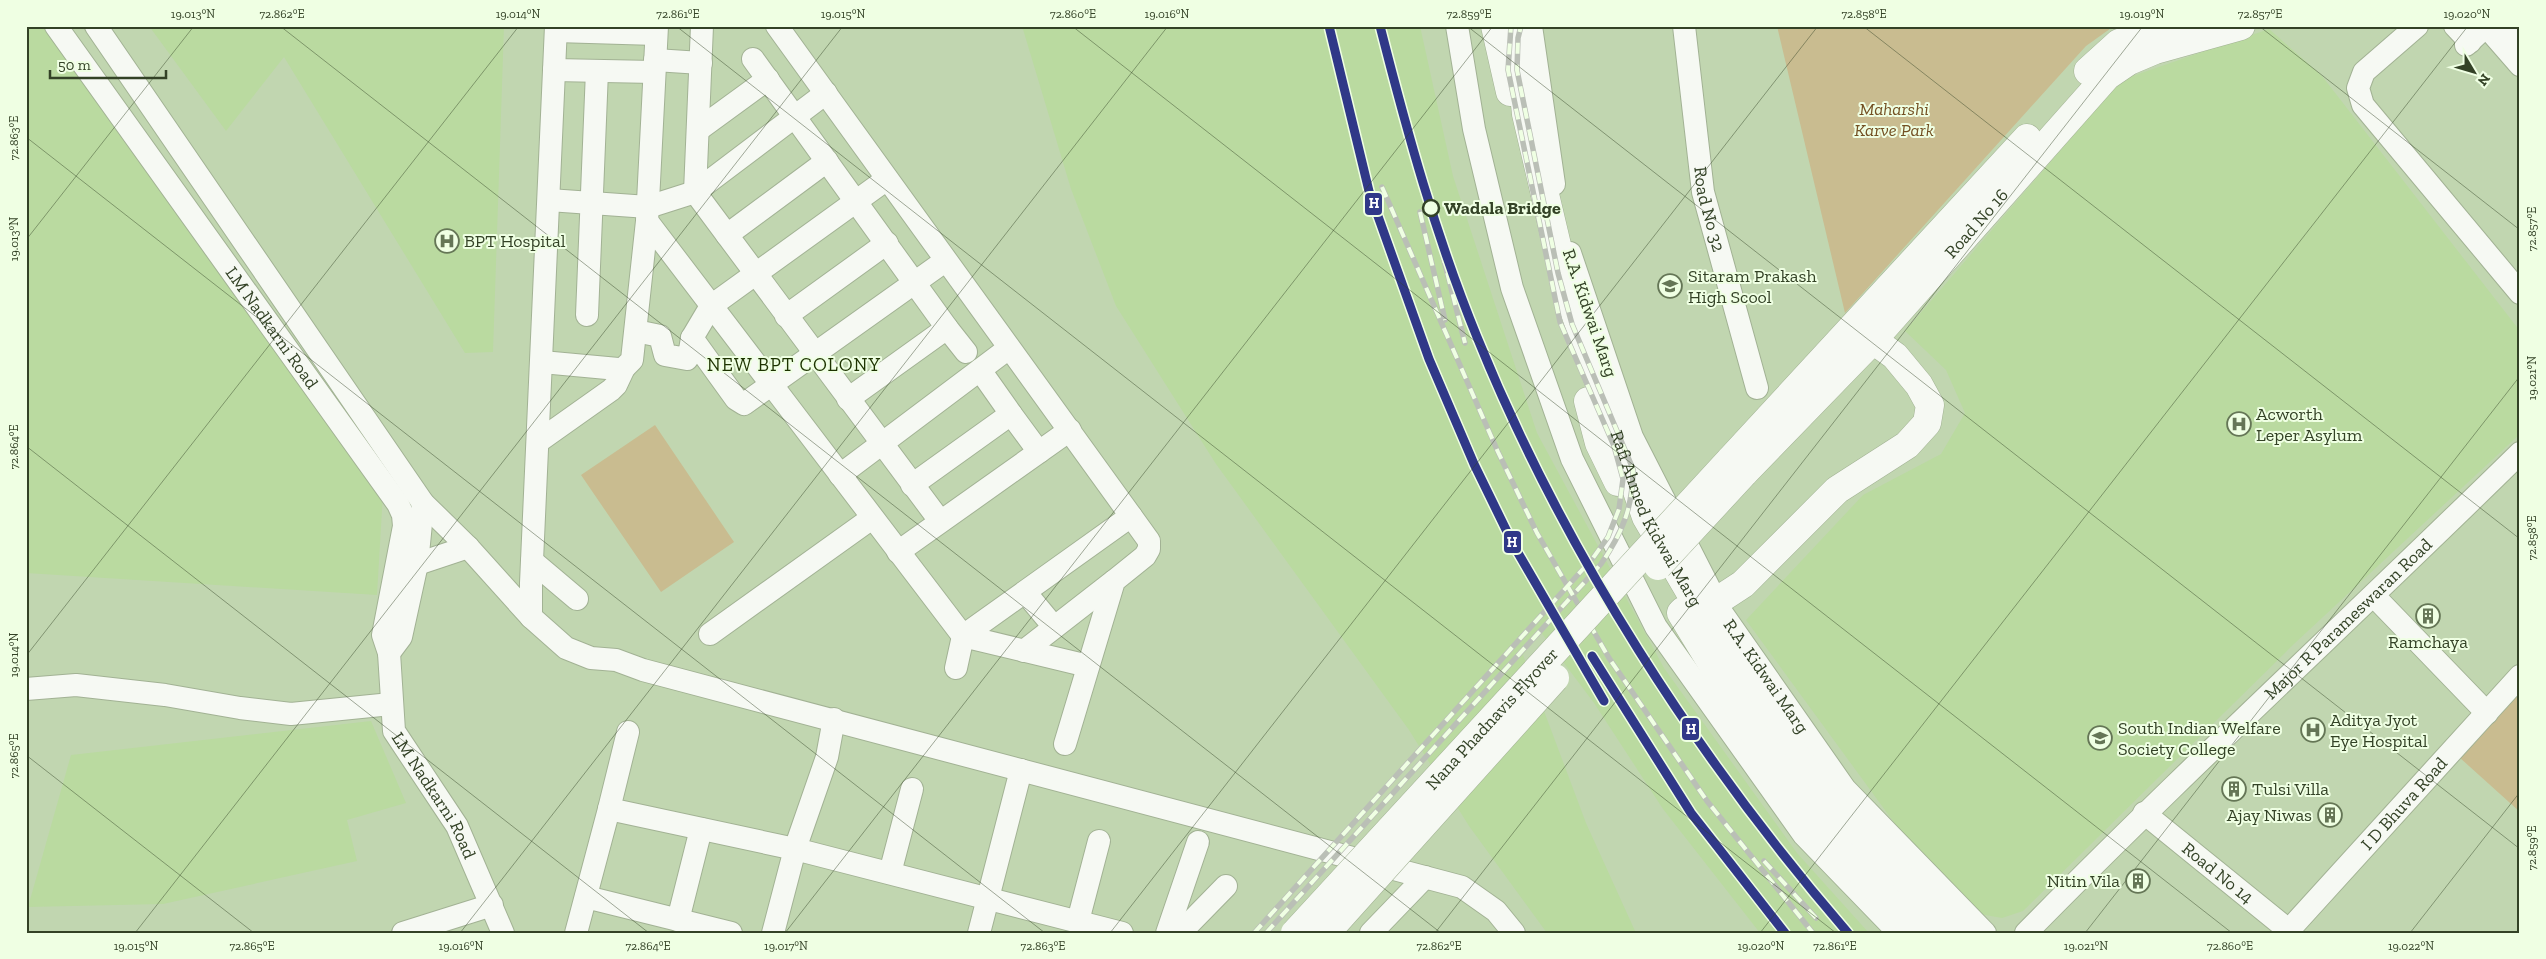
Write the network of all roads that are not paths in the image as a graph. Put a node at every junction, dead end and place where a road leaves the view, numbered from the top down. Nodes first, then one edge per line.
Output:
1 (56, 26) edge
2 (96, 26) edge
3 (702, 26) edge
4 (777, 26) edge
5 (1456, 26) edge
6 (1495, 26) edge
7 (1517, 26) edge
8 (1531, 26) edge
9 (1684, 26) edge
10 (2169, 26) edge
11 (2240, 26) edge
12 (2417, 26) edge
13 (2486, 26) edge
14 (2509, 26) edge
15 (556, 28) edge
16 (656, 30) edge
17 (2463, 38) edge
18 (2520, 38) edge
19 (753, 59) dead end
20 (701, 63) junction
21 (2520, 65) edge
22 (655, 66) junction
23 (554, 70) junction
24 (597, 71) junction
25 (768, 79) junction
26 (826, 93) junction
27 (2071, 102) junction
28 (795, 116) junction
29 (698, 130) junction
30 (826, 161) junction
31 (887, 179) junction
32 (695, 192) junction
33 (549, 200) junction
34 (856, 201) junction
35 (592, 203) junction
36 (648, 214) junction
37 (727, 235) junction
38 (886, 243) junction
39 (945, 261) junction
40 (755, 273) junction
41 (915, 283) junction
42 (2520, 293) edge
43 (712, 306) junction
44 (587, 316) dead end
45 (786, 316) junction
46 (947, 328) junction
47 (636, 331) junction
48 (692, 338) junction
49 (1872, 340) junction
50 (1010, 348) junction
51 (966, 352) dead end
52 (815, 354) junction
53 (542, 362) junction
54 (624, 368) junction
55 (980, 370) junction
56 (772, 386) junction
57 (1757, 388) dead end
58 (848, 400) junction
59 (1011, 414) junction
60 (362, 416) junction
61 (344, 430) junction
62 (1070, 430) junction
63 (539, 441) junction
64 (881, 444) junction
65 (1039, 452) junction
66 (2520, 453) edge
67 (1737, 466) junction
68 (840, 475) junction
69 (912, 485) junction
70 (423, 503) junction
71 (403, 515) junction
72 (1131, 516) junction
73 (872, 518) junction
74 (940, 521) junction
75 (468, 547) junction
76 (898, 552) junction
77 (532, 561) junction
78 (417, 564) junction
79 (1114, 581) junction
80 (1025, 592) junction
81 (2374, 596) junction
82 (577, 599) dead end
83 (1698, 606) junction
84 (531, 617) junction
85 (1656, 627) junction
86 (1054, 628) junction
87 (710, 634) dead end
88 (963, 636) junction
89 (1024, 651) junction
90 (389, 653) junction
91 (1088, 666) junction
92 (956, 668) dead end
93 (2520, 676) edge
94 (26, 689) edge
95 (391, 704) junction
96 (2487, 713) junction
97 (834, 719) junction
98 (628, 732) dead end
99 (1065, 744) dead end
100 (1021, 770) junction
101 (912, 789) dead end
102 (609, 809) junction
103 (2144, 813) junction
104 (701, 829) junction
105 (1099, 841) dead end
106 (1198, 842) dead end
107 (794, 849) junction
108 (890, 873) junction
109 (1425, 877) junction
110 (1226, 886) dead end
111 (586, 897) junction
112 (988, 898) junction
113 (492, 905) junction
114 (678, 920) junction
115 (1078, 921) junction
116 (2290, 932) edge
117 (403, 933) edge
118 (503, 933) edge
119 (576, 933) edge
120 (731, 933) edge
121 (773, 933) edge
122 (979, 933) edge
123 (1122, 933) edge
124 (1167, 933) edge
125 (1180, 933) edge
126 (1295, 933) edge
127 (1326, 933) edge
128 (1371, 933) edge
129 (1514, 933) edge
130 (1899, 933) edge
131 (1920, 933) edge
132 (1954, 933) edge
133 (1985, 933) edge
134 (2026, 933) edge

1 - 61 street, LM Nadkarni Road
2 - 60 street, LM Nadkarni Road
3 - 20 street
4 - 26 street
5 - 85 street
6 - 83 main road
7 - 83 main road, Rafi Ahmed Kidwai Marg
8 - 83 street, R.A. Kidwai Marg
9 - 57 street, Road No 32
10 - 27 main road, Road No 16
11 - 27 main road, Road No 16
12 - 42 street
13 - 17 street
13 - 21 street
14 - 18 street
15 - 16 street
15 - 23 street
16 - 22 street
19 - 25 street
20 - 22 street
20 - 29 street
22 - 24 street
22 - 36 street
23 - 24 street
23 - 33 street
24 - 35 street
25 - 28 street
25 - 29 street
26 - 28 street
26 - 31 street
27 - 49 main road, Road No 16
27 - 67 main road, Road No 16
28 - 30 street
28 - 32 street
29 - 32 street
30 - 34 street
30 - 37 street
31 - 34 street
31 - 39 street
32 - 36 street
32 - 37 street
33 - 35 street
33 - 53 street
34 - 38 street
34 - 40 street
35 - 36 street
35 - 44 street
36 - 43 street
36 - 47 street
37 - 40 street
38 - 41 street
38 - 45 street
39 - 41 street
39 - 50 street
40 - 43 street
40 - 45 street
41 - 46 street
41 - 52 street
43 - 48 street
43 - 56 street
45 - 52 street
46 - 51 street
46 - 58 street
47 - 48 street
47 - 54 street
48 - 56 street
49 - 67 main road, Road No 16
49 - 83 main road
50 - 55 street
50 - 62 street
52 - 56 street
52 - 58 street
53 - 54 street
53 - 63 street
54 - 63 street
55 - 59 street
55 - 64 street
56 - 68 street
58 - 64 street
59 - 65 street
59 - 69 street
60 - 61 street
60 - 70 street, LM Nadkarni Road
61 - 71 street, LM Nadkarni Road
62 - 65 street
62 - 72 street
63 - 77 street
64 - 68 street
64 - 69 street
65 - 74 street
66 - 81 street, Major R Parameswaran Road
67 - 126 main road, Nana Phadnavis Flyover, bridge
67 - 127 main road, Nana Phadnavis Flyover, bridge
68 - 73 street
69 - 74 street
70 - 71 street
70 - 75 street, LM Nadkarni Road
70 - 78 street
71 - 90 street, LM Nadkarni Road
72 - 79 street
72 - 80 street
73 - 76 street
73 - 87 street
74 - 76 street
75 - 78 street
75 - 84 street, LM Nadkarni Road
76 - 88 street
77 - 82 street
77 - 84 street
78 - 90 street
79 - 86 street
79 - 91 street
80 - 86 street
80 - 88 street
81 - 96 street
81 - 103 street, Major R Parameswaran Road
83 - 85 street
83 - 131 main road
83 - 132 main road, Rafi Ahmed Kidwai Marg
83 - 133 street, R.A. Kidwai Marg
84 - 97 street, LM Nadkarni Road
85 - 130 street
86 - 89 street
88 - 89 street
88 - 92 street
89 - 91 street
90 - 95 street, LM Nadkarni Road
91 - 99 street
93 - 96 street, I D Bhuva Road
94 - 95 street
95 - 113 street, LM Nadkarni Road
96 - 116 street, I D Bhuva Road
97 - 100 street, LM Nadkarni Road
97 - 107 street
98 - 102 street
100 - 109 street, LM Nadkarni Road
100 - 112 street
101 - 108 street
102 - 104 street
102 - 111 street
103 - 116 street, Road No 14
103 - 134 street, Major R Parameswaran Road
104 - 107 street
104 - 114 street
105 - 115 street
106 - 124 street
107 - 108 street
107 - 121 street
108 - 112 street
109 - 128 street
109 - 129 street, LM Nadkarni Road
110 - 125 street
111 - 114 street
111 - 119 street
112 - 115 street
112 - 122 street
113 - 117 street
113 - 118 street, LM Nadkarni Road
114 - 120 street
115 - 123 street

